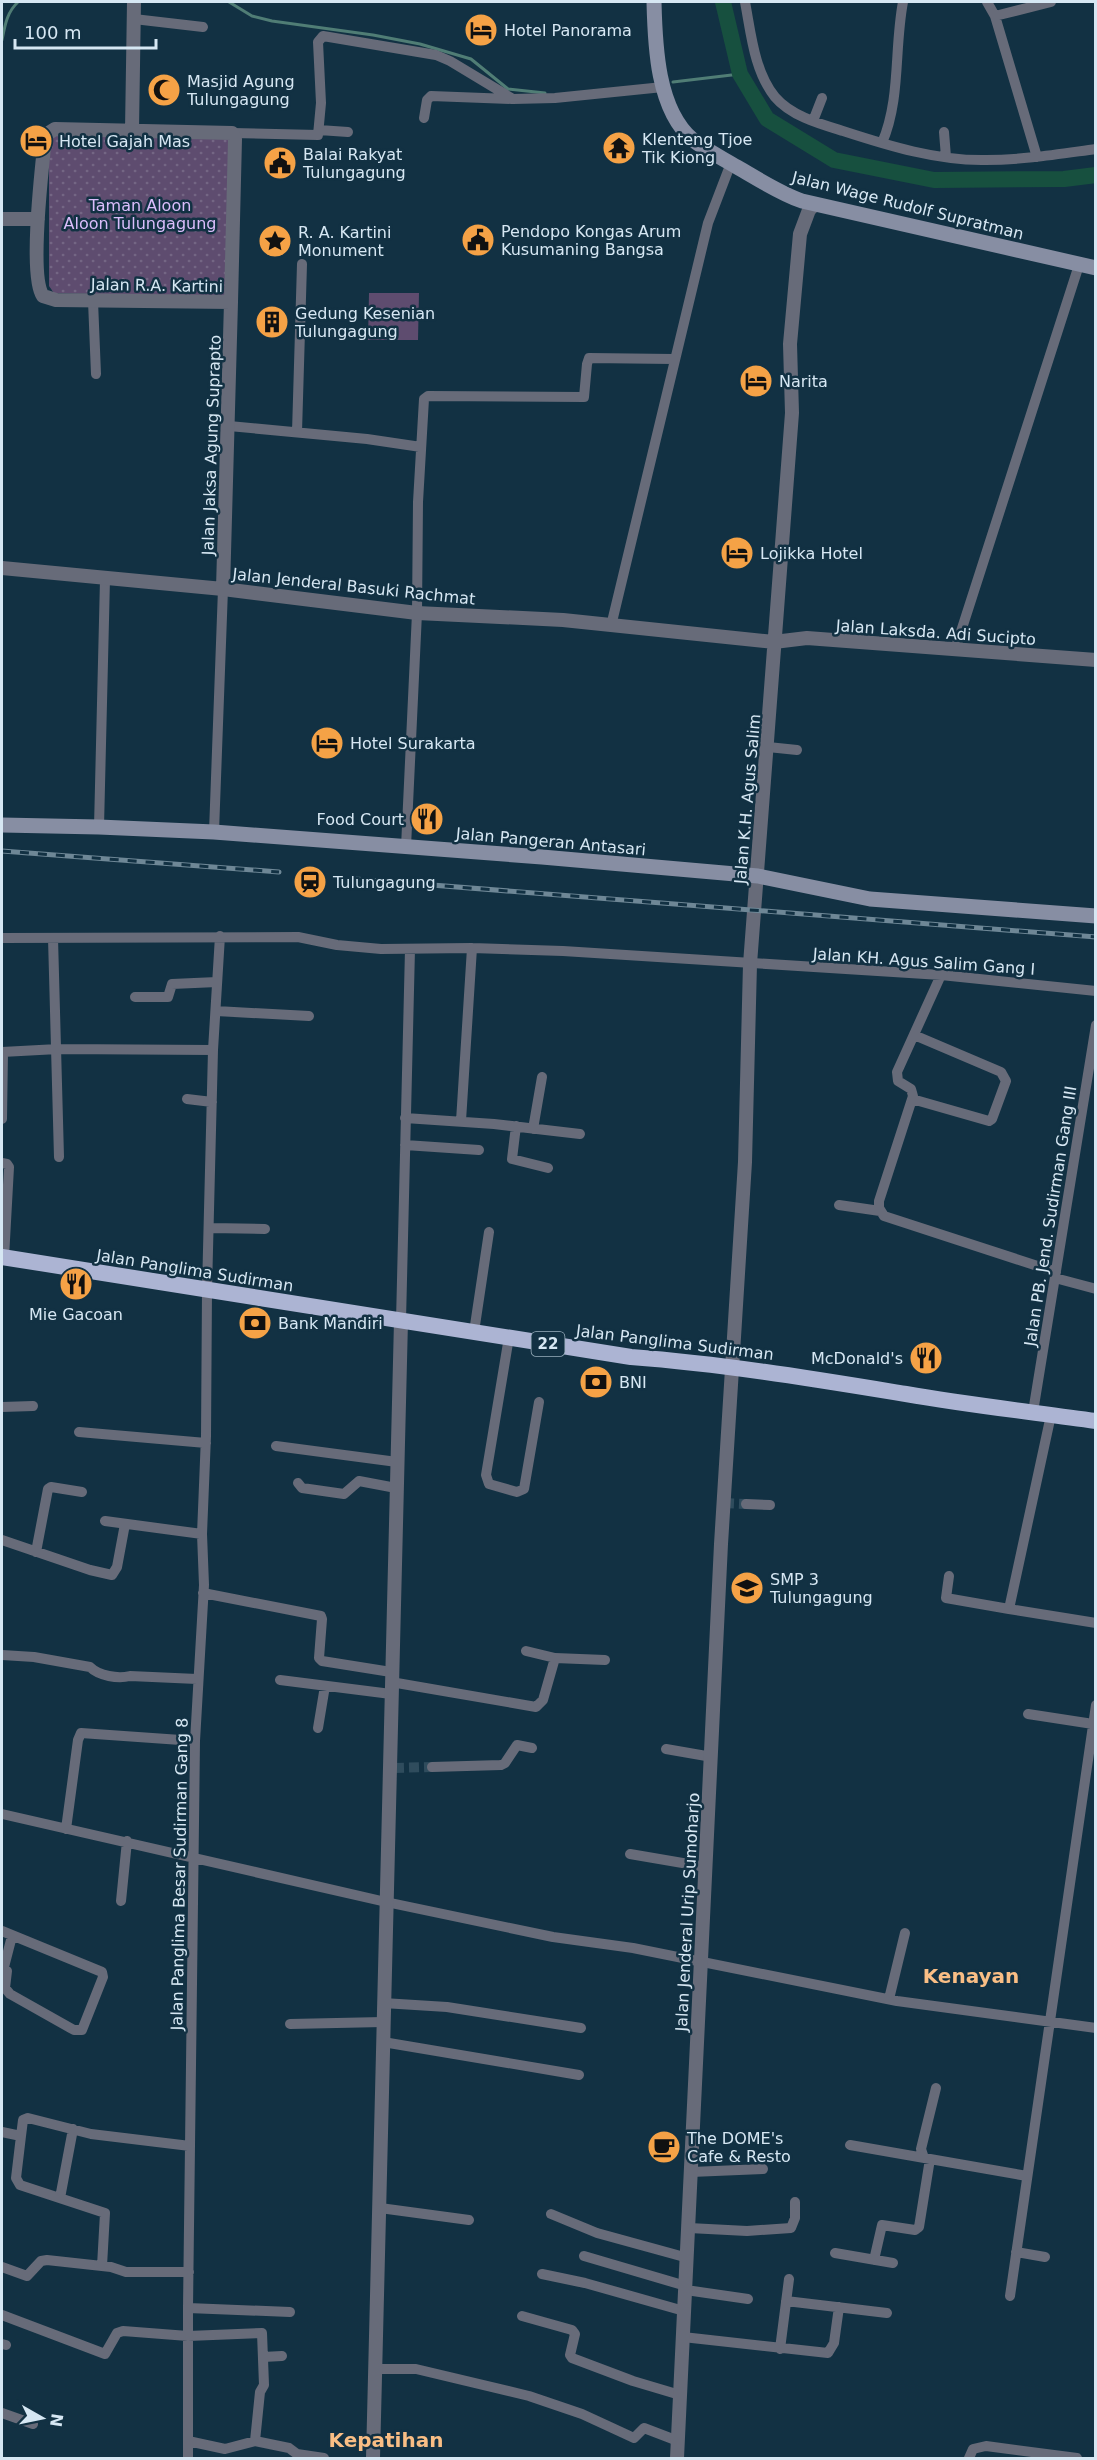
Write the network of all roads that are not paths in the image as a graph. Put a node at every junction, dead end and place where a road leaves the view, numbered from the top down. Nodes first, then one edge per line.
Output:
1 (134, 2) edge
2 (654, 2) edge
3 (745, 2) edge
4 (903, 2) edge
5 (987, 2) edge
6 (1051, 2) edge
7 (995, 16) junction
8 (134, 19) junction
9 (203, 27) dead end
10 (663, 87) junction
11 (822, 98) dead end
12 (513, 99) junction
13 (424, 118) dead end
14 (813, 121) junction
15 (132, 130) junction
16 (319, 130) junction
17 (348, 132) dead end
18 (944, 132) dead end
19 (232, 134) junction
20 (882, 143) junction
21 (1095, 149) edge
22 (946, 157) junction
23 (1037, 157) junction
24 (731, 163) junction
25 (815, 204) junction
26 (2, 219) edge
27 (39, 219) junction
28 (302, 264) dead end
29 (1079, 265) junction
30 (1095, 268) edge
31 (93, 301) junction
32 (231, 302) junction
33 (673, 359) junction
34 (96, 374) dead end
35 (229, 426) junction
36 (297, 432) junction
37 (421, 447) junction
38 (2, 568) edge
39 (105, 579) junction
40 (224, 589) junction
41 (417, 613) junction
42 (611, 626) junction
43 (774, 642) junction
44 (955, 650) junction
45 (1095, 660) edge
46 (768, 747) junction
47 (796, 750) dead end
48 (2, 825) edge
49 (99, 826) junction
50 (214, 832) junction
51 (406, 847) junction
52 (758, 876) junction
53 (1095, 916) edge
54 (220, 936) junction
55 (2, 938) edge
56 (53, 938) junction
57 (472, 948) junction
58 (410, 949) junction
59 (750, 964) junction
60 (941, 975) junction
61 (217, 982) junction
62 (1095, 991) edge
63 (135, 997) dead end
64 (216, 1011) junction
65 (309, 1016) dead end
66 (1095, 1025) edge
67 (914, 1035) junction
68 (58, 1049) junction
69 (213, 1050) junction
70 (2, 1052) edge
71 (542, 1077) dead end
72 (187, 1099) dead end
73 (912, 1099) junction
74 (212, 1102) junction
75 (405, 1118) junction
76 (2, 1119) edge
77 (461, 1121) junction
78 (516, 1126) junction
79 (533, 1129) junction
80 (580, 1134) dead end
81 (405, 1145) junction
82 (480, 1150) dead end
83 (59, 1157) dead end
84 (2, 1163) edge
85 (548, 1168) dead end
86 (839, 1205) dead end
87 (880, 1211) junction
88 (210, 1228) junction
89 (264, 1229) dead end
90 (489, 1232) dead end
91 (3, 1258) edge
92 (1055, 1275) junction
93 (1095, 1289) edge
94 (207, 1290) junction
95 (401, 1321) junction
96 (474, 1332) junction
97 (509, 1337) junction
98 (734, 1367) junction
99 (539, 1402) dead end
100 (33, 1406) dead end
101 (2, 1407) edge
102 (1033, 1412) junction
103 (1051, 1415) junction
104 (1095, 1421) edge
105 (79, 1432) dead end
106 (206, 1443) junction
107 (276, 1446) dead end
108 (396, 1462) junction
109 (298, 1483) dead end
110 (396, 1488) junction
111 (82, 1492) dead end
112 (746, 1504) tunnel mouth
113 (770, 1505) dead end
114 (105, 1521) dead end
115 (125, 1524) junction
116 (202, 1534) junction
117 (2, 1540) edge
118 (36, 1552) junction
119 (950, 1576) dead end
120 (203, 1593) junction
121 (1009, 1608) junction
122 (1095, 1623) edge
123 (526, 1651) dead end
124 (2, 1655) edge
125 (555, 1658) junction
126 (605, 1660) dead end
127 (197, 1679) junction
128 (280, 1680) dead end
129 (391, 1683) junction
130 (325, 1686) junction
131 (1095, 1705) edge
132 (1028, 1714) dead end
133 (1093, 1724) junction
134 (318, 1728) dead end
135 (195, 1741) junction
136 (532, 1748) dead end
137 (666, 1749) dead end
138 (712, 1757) junction
139 (432, 1767) tunnel mouth
140 (1091, 1773) edge
141 (2, 1814) edge
142 (66, 1828) junction
143 (127, 1841) junction
144 (630, 1854) dead end
145 (193, 1858) junction
146 (706, 1867) junction
147 (121, 1901) dead end
148 (386, 1902) junction
149 (2, 1930) edge
150 (906, 1933) dead end
151 (12, 1936) junction
152 (700, 1962) junction
153 (3, 1966) edge
154 (889, 1999) junction
155 (383, 2003) junction
156 (383, 2022) junction
157 (1050, 2022) junction
158 (290, 2024) dead end
159 (581, 2028) dead end
160 (1095, 2028) edge
161 (382, 2042) junction
162 (579, 2075) dead end
163 (936, 2088) dead end
164 (73, 2129) junction
165 (2, 2132) edge
166 (21, 2136) junction
167 (850, 2145) dead end
168 (190, 2146) junction
169 (927, 2158) junction
170 (763, 2169) dead end
171 (691, 2172) junction
172 (1027, 2176) junction
173 (60, 2198) junction
174 (795, 2202) dead end
175 (380, 2208) junction
176 (551, 2214) dead end
177 (470, 2220) dead end
178 (689, 2228) junction
179 (1016, 2252) junction
180 (835, 2253) dead end
181 (584, 2256) dead end
182 (1045, 2257) dead end
183 (688, 2258) junction
184 (873, 2260) junction
185 (893, 2263) dead end
186 (102, 2266) junction
187 (2, 2267) edge
188 (189, 2272) junction
189 (542, 2274) dead end
190 (789, 2279) dead end
191 (686, 2288) junction
192 (1010, 2295) dead end
193 (748, 2299) dead end
194 (786, 2301) junction
195 (839, 2307) junction
196 (188, 2308) junction
197 (684, 2311) junction
198 (290, 2312) dead end
199 (887, 2313) dead end
200 (2, 2315) edge
201 (522, 2316) dead end
202 (188, 2336) junction
203 (683, 2337) junction
204 (780, 2349) junction
205 (282, 2356) dead end
206 (263, 2357) junction
207 (377, 2369) junction
208 (680, 2395) junction
209 (2, 2413) edge
210 (33, 2424) dead end
211 (188, 2441) junction
212 (255, 2441) junction
213 (678, 2441) junction
214 (188, 2458) edge
215 (324, 2458) edge
216 (374, 2458) edge
217 (677, 2458) edge
218 (969, 2458) edge
219 (1077, 2458) edge

1 - 8 street
2 - 10 main road, Jalan Wage Rudolf Supratman
3 - 14 street
4 - 20 street
5 - 7 street
6 - 7 street
7 - 23 street
8 - 9 street
8 - 15 street
10 - 12 street
10 - 24 main road, Jalan Wage Rudolf Supratman
11 - 14 street
12 - 13 street
12 - 16 street
14 - 20 street
15 - 19 street, Jalan R.A. Kartini
15 - 27 street, Jalan R.A. Kartini
16 - 17 street
16 - 19 street
18 - 22 street
19 - 32 street, Jalan R.A. Kartini
20 - 22 street
21 - 23 street
22 - 23 street
24 - 25 main road, Jalan Wage Rudolf Supratman
24 - 33 street
25 - 29 main road, Jalan Wage Rudolf Supratman
25 - 43 street, Jalan K.H. Agus Salim
26 - 27 street
27 - 31 street, Jalan R.A. Kartini
28 - 36 street
29 - 30 main road, Jalan Wage Rudolf Supratman
29 - 44 street
31 - 32 street, Jalan R.A. Kartini
31 - 34 street
32 - 35 street, Jalan Jaksa Agung Suprapto
33 - 37 street
33 - 42 street
35 - 36 street
35 - 40 street, Jalan Jaksa Agung Suprapto
36 - 37 street
37 - 41 street
38 - 39 street, Jalan Jenderal Basuki Rachmat
39 - 40 street, Jalan Jenderal Basuki Rachmat
39 - 49 street
40 - 41 street, Jalan Jenderal Basuki Rachmat
40 - 50 street
41 - 42 street, Jalan Jenderal Basuki Rachmat
41 - 51 street
42 - 43 street, Jalan Jenderal Basuki Rachmat
43 - 44 street, Jalan Laksda. Adi Sucipto
43 - 46 street, Jalan K.H. Agus Salim
44 - 45 street, Jalan Laksda. Adi Sucipto
46 - 47 street
46 - 52 street, Jalan K.H. Agus Salim
48 - 49 main road, Jalan Pangeran Antasari
49 - 50 main road, Jalan Pangeran Antasari
50 - 51 main road, Jalan Pangeran Antasari
51 - 52 main road, Jalan Pangeran Antasari
52 - 53 main road, Jalan Pangeran Antasari
52 - 59 street, Jalan K.H. Agus Salim
54 - 56 street, Jalan KH. Agus Salim Gang I
54 - 58 street, Jalan KH. Agus Salim Gang I
54 - 61 street, Jalan Panglima Besar Sudirman Gang 8
55 - 56 street, Jalan KH. Agus Salim Gang I
56 - 68 street
57 - 58 street, Jalan KH. Agus Salim Gang I
57 - 59 street, Jalan KH. Agus Salim Gang I
57 - 77 street
58 - 75 street
59 - 60 street, Jalan KH. Agus Salim Gang I
59 - 98 street, Jalan K.H. Agus Salim
60 - 62 street, Jalan KH. Agus Salim Gang I
60 - 67 street
61 - 63 street
61 - 64 street, Jalan Panglima Besar Sudirman Gang 8
64 - 65 street
64 - 69 street, Jalan Panglima Besar Sudirman Gang 8
66 - 92 street, Jalan PB. Jend. Sudirman Gang III
67 - 73 street
67 - 73 street
68 - 69 street
68 - 70 street
68 - 83 street
69 - 74 street, Jalan Panglima Besar Sudirman Gang 8
70 - 76 street
71 - 79 street
72 - 74 street
73 - 87 street
74 - 88 street, Jalan Panglima Besar Sudirman Gang 8
75 - 77 street
75 - 81 street
77 - 78 street
78 - 79 street
78 - 85 street
79 - 80 street
81 - 82 street
81 - 95 street
84 - 91 street
86 - 87 street
87 - 92 street
88 - 89 street
88 - 94 street, Jalan Panglima Besar Sudirman Gang 8
90 - 96 street
91 - 94 highway, Jalan Panglima Sudirman / 22
92 - 93 street
92 - 102 street, Jalan PB. Jend. Sudirman Gang III
94 - 95 highway, Jalan Panglima Sudirman / 22
94 - 106 street, Jalan Panglima Besar Sudirman Gang 8
95 - 96 highway, Jalan Panglima Sudirman / 22
95 - 108 street
96 - 97 highway, Jalan Panglima Sudirman / 22
97 - 98 highway, Jalan Panglima Sudirman / 22
97 - 99 street
98 - 102 highway, Jalan Panglima Sudirman / 22
98 - 138 street, Jalan Jenderal Urip Sumoharjo
100 - 101 street
102 - 103 highway, Jalan Panglima Sudirman / 22
103 - 104 highway, Jalan Panglima Sudirman / 22
103 - 121 street
105 - 106 street
106 - 116 street, Jalan Panglima Besar Sudirman Gang 8
107 - 108 street
108 - 110 street
109 - 110 street
110 - 129 street
111 - 118 street
112 - 113 street
114 - 115 street
115 - 116 street
115 - 118 street
116 - 120 street, Jalan Panglima Besar Sudirman Gang 8
117 - 118 street
119 - 121 street
120 - 127 street, Jalan Panglima Besar Sudirman Gang 8
120 - 129 street
121 - 122 street
123 - 125 street
124 - 127 street
125 - 126 street
125 - 129 street
127 - 135 street, Jalan Panglima Besar Sudirman Gang 8
128 - 130 street
129 - 130 street
129 - 148 street
130 - 134 street
131 - 133 street
132 - 133 street
133 - 140 street
135 - 142 street
135 - 145 street, Jalan Panglima Besar Sudirman Gang 8
136 - 139 street
137 - 138 street
138 - 146 street, Jalan Jenderal Urip Sumoharjo
140 - 157 street
141 - 142 street
142 - 143 street
143 - 145 street
143 - 147 street
144 - 146 street
145 - 148 street
145 - 168 street, Jalan Panglima Besar Sudirman Gang 8
146 - 152 street, Jalan Jenderal Urip Sumoharjo
148 - 152 street
148 - 155 street
149 - 151 street
150 - 154 street
151 - 153 street
151 - 153 street
152 - 154 street
152 - 171 street, Jalan Jenderal Urip Sumoharjo
154 - 157 street
155 - 156 street
155 - 159 street
156 - 158 street
156 - 161 street
157 - 160 street
157 - 172 street
161 - 162 street
161 - 175 street
163 - 169 street
164 - 166 street
164 - 168 street
164 - 173 street
165 - 166 street
166 - 173 street
167 - 169 street
168 - 188 street, Jalan Panglima Besar Sudirman Gang 8
169 - 172 street
169 - 184 street
170 - 171 street
171 - 178 street, Jalan Jenderal Urip Sumoharjo
172 - 179 street
173 - 186 street
174 - 178 street
175 - 177 street
175 - 207 street
176 - 183 street
178 - 183 street, Jalan Jenderal Urip Sumoharjo
179 - 182 street
179 - 192 street
180 - 184 street
181 - 191 street
183 - 191 street, Jalan Jenderal Urip Sumoharjo
184 - 185 street
186 - 187 street
186 - 188 street
188 - 196 street, Jalan Panglima Besar Sudirman Gang 8
189 - 197 street
190 - 194 street
191 - 193 street
191 - 197 street, Jalan Jenderal Urip Sumoharjo
194 - 195 street
194 - 204 street
195 - 199 street
195 - 204 street
196 - 198 street
196 - 202 street, Jalan Panglima Besar Sudirman Gang 8
197 - 203 street, Jalan Jenderal Urip Sumoharjo
200 - 202 street
201 - 208 street
202 - 206 street
202 - 211 street, Jalan Panglima Besar Sudirman Gang 8
203 - 204 street
203 - 208 street, Jalan Jenderal Urip Sumoharjo
205 - 206 street
206 - 212 street
207 - 213 street
207 - 216 street
208 - 213 street, Jalan Jenderal Urip Sumoharjo
209 - 210 street
211 - 212 street
211 - 214 street, Jalan Panglima Besar Sudirman Gang 8
212 - 215 street
213 - 217 street, Jalan Jenderal Urip Sumoharjo
218 - 219 street

